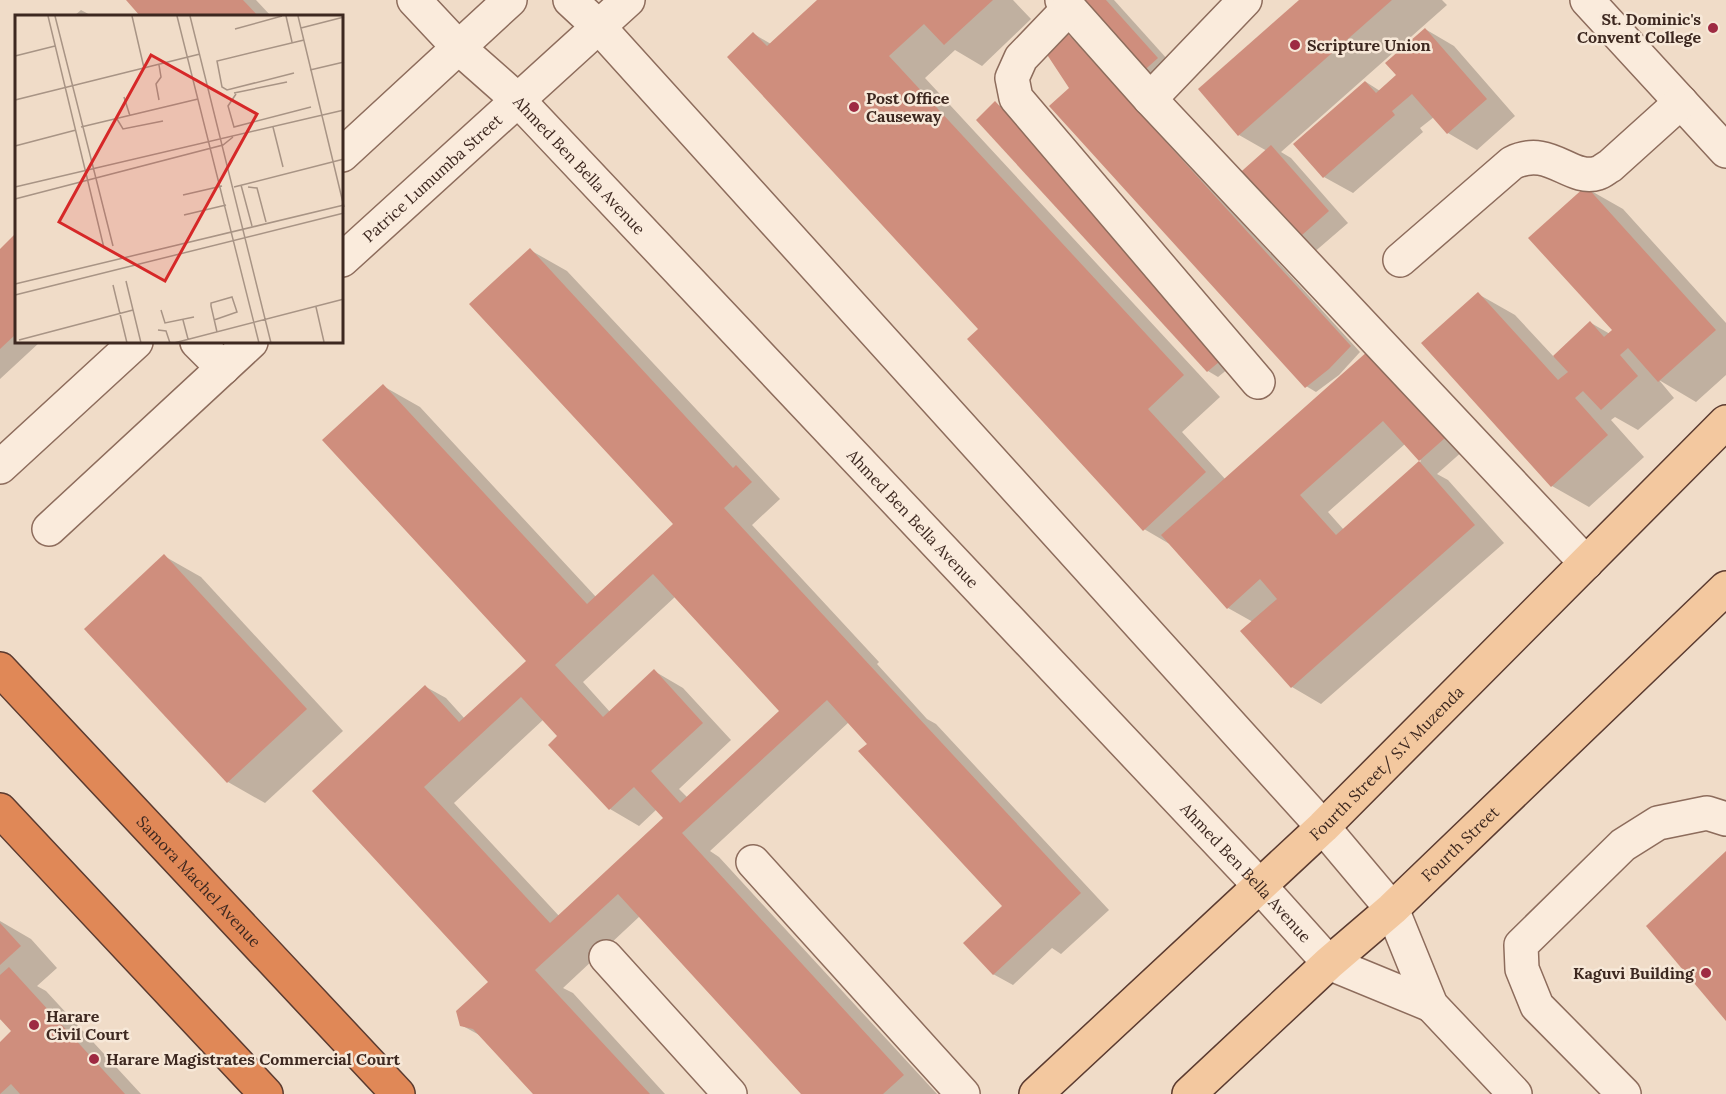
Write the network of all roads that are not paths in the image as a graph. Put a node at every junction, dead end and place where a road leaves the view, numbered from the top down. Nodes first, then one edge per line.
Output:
1 (414, 0) edge
2 (510, 0) edge
3 (570, 0) edge
4 (628, 0) edge
5 (1245, 0) edge
6 (1589, 1) edge
7 (1065, 4) edge
8 (598, 27) junction
9 (459, 48) junction
10 (1150, 99) junction
11 (519, 101) junction
12 (1681, 102) junction
13 (1726, 151) edge
14 (344, 153) edge
15 (344, 258) edge
16 (1400, 260) dead end
17 (134, 344) edge
18 (199, 344) edge
19 (249, 344) edge
20 (222, 368) junction
21 (1258, 382) dead end
22 (1726, 422) edge
23 (0, 467) edge
24 (49, 529) dead end
25 (1586, 563) junction
26 (1726, 588) edge
27 (0, 669) edge
28 (0, 810) edge
29 (1726, 819) edge
30 (1323, 827) junction
31 (753, 862) dead end
32 (1259, 885) junction
33 (1392, 909) junction
34 (606, 957) dead end
35 (1329, 963) junction
36 (1431, 1005) junction
37 (266, 1094) edge
38 (398, 1094) edge
39 (730, 1094) edge
40 (963, 1094) edge
41 (1036, 1094) edge
42 (1189, 1094) edge
43 (1515, 1094) edge
44 (1624, 1094) edge

1 - 9 street, Ahmed Ben Bella Avenue
2 - 9 street
3 - 8 street, Ahmed Ben Bella Avenue
4 - 8 street, Patrice Lumumba Street
5 - 10 street
6 - 12 street
7 - 10 street
7 - 21 street
8 - 11 street, Patrice Lumumba Street
8 - 30 street, Ahmed Ben Bella Avenue
9 - 11 street, Ahmed Ben Bella Avenue
9 - 14 street
10 - 25 street
11 - 15 street, Patrice Lumumba Street
11 - 32 street, Ahmed Ben Bella Avenue
12 - 13 street
12 - 16 street
17 - 23 street
18 - 20 street
19 - 20 street
20 - 24 street
22 - 25 main road, Fourth Street/ S.V Muzenda
25 - 30 main road, Fourth Street/ S.V Muzenda
26 - 33 main road, Fourth Street
27 - 38 highway, Samora Machel Avenue
28 - 37 highway
29 - 44 street
30 - 32 main road, Fourth Street/ S.V Muzenda
30 - 33 street, Ahmed Ben Bella Avenue
31 - 40 street
32 - 35 street, Ahmed Ben Bella Avenue
32 - 41 main road, Fourth Street/ S.V Muzenda
33 - 35 main road, Fourth Street
33 - 36 street, Ahmed Ben Bella Avenue
34 - 39 street
35 - 36 street, Ahmed Ben Bella Avenue
35 - 42 main road, Fourth Street
36 - 43 street, Ahmed Ben Bella Avenue

